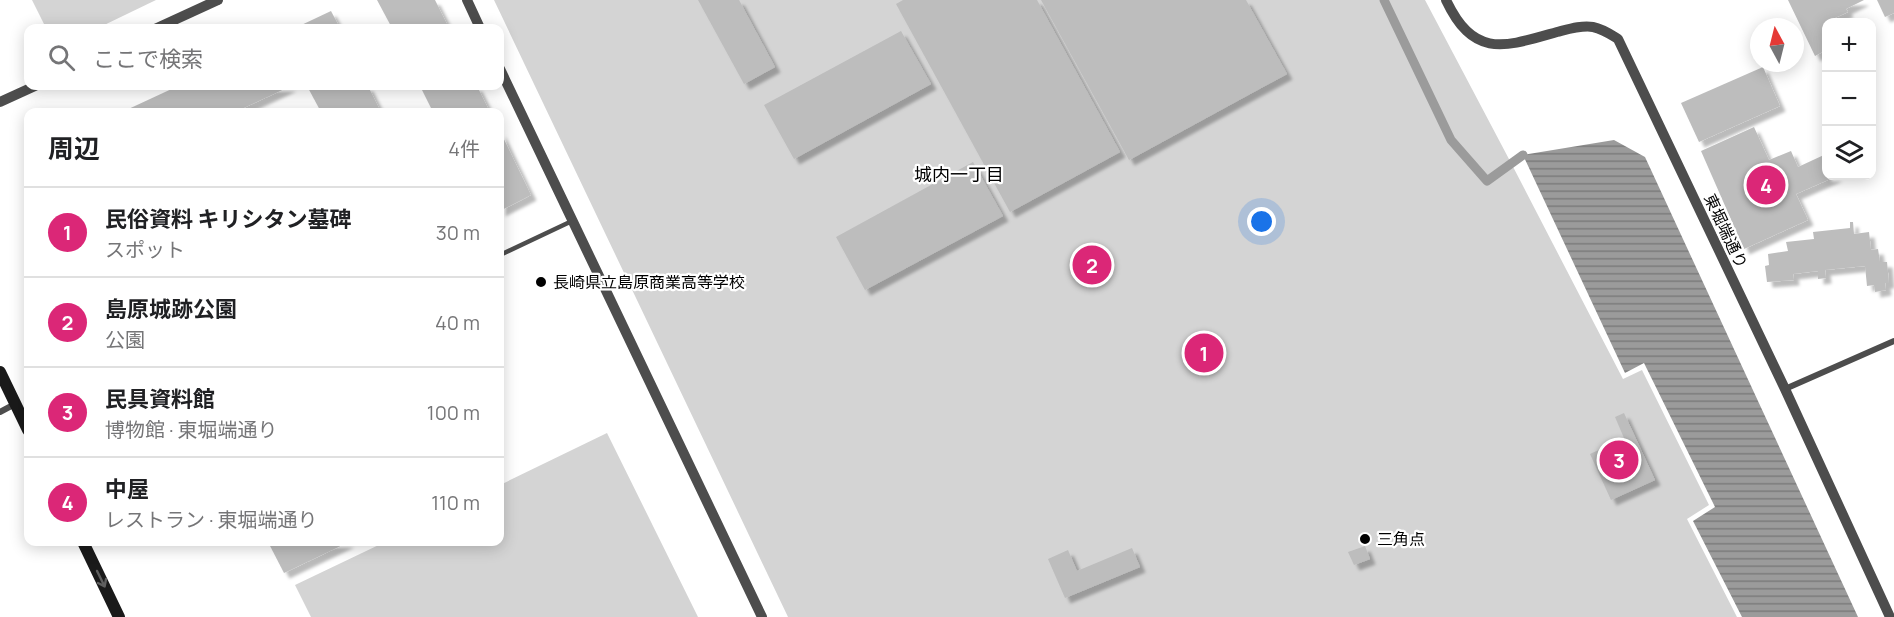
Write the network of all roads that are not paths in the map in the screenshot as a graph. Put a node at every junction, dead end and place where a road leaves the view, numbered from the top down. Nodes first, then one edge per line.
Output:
1 (218, 0) edge
2 (467, 0) edge
3 (1446, 0) edge
4 (166, 24) edge
5 (478, 24) edge
6 (504, 77) edge
7 (26, 90) edge
8 (0, 102) edge
9 (572, 221) junction
10 (504, 253) edge
11 (1894, 341) edge
12 (0, 372) edge
13 (1785, 389) junction
14 (16, 404) junction
15 (0, 412) edge
16 (24, 421) edge
17 (84, 546) edge
18 (1891, 616) edge
19 (119, 617) edge
20 (762, 617) edge

1 - 4 street
2 - 5 street
3 - 13 street, 東堀端通り
6 - 9 street
7 - 8 street
9 - 10 lane
9 - 20 street
11 - 13 street
12 - 14 main road
13 - 18 street, 東堀端通り
14 - 15 street
14 - 16 main road
17 -> 19 main road

